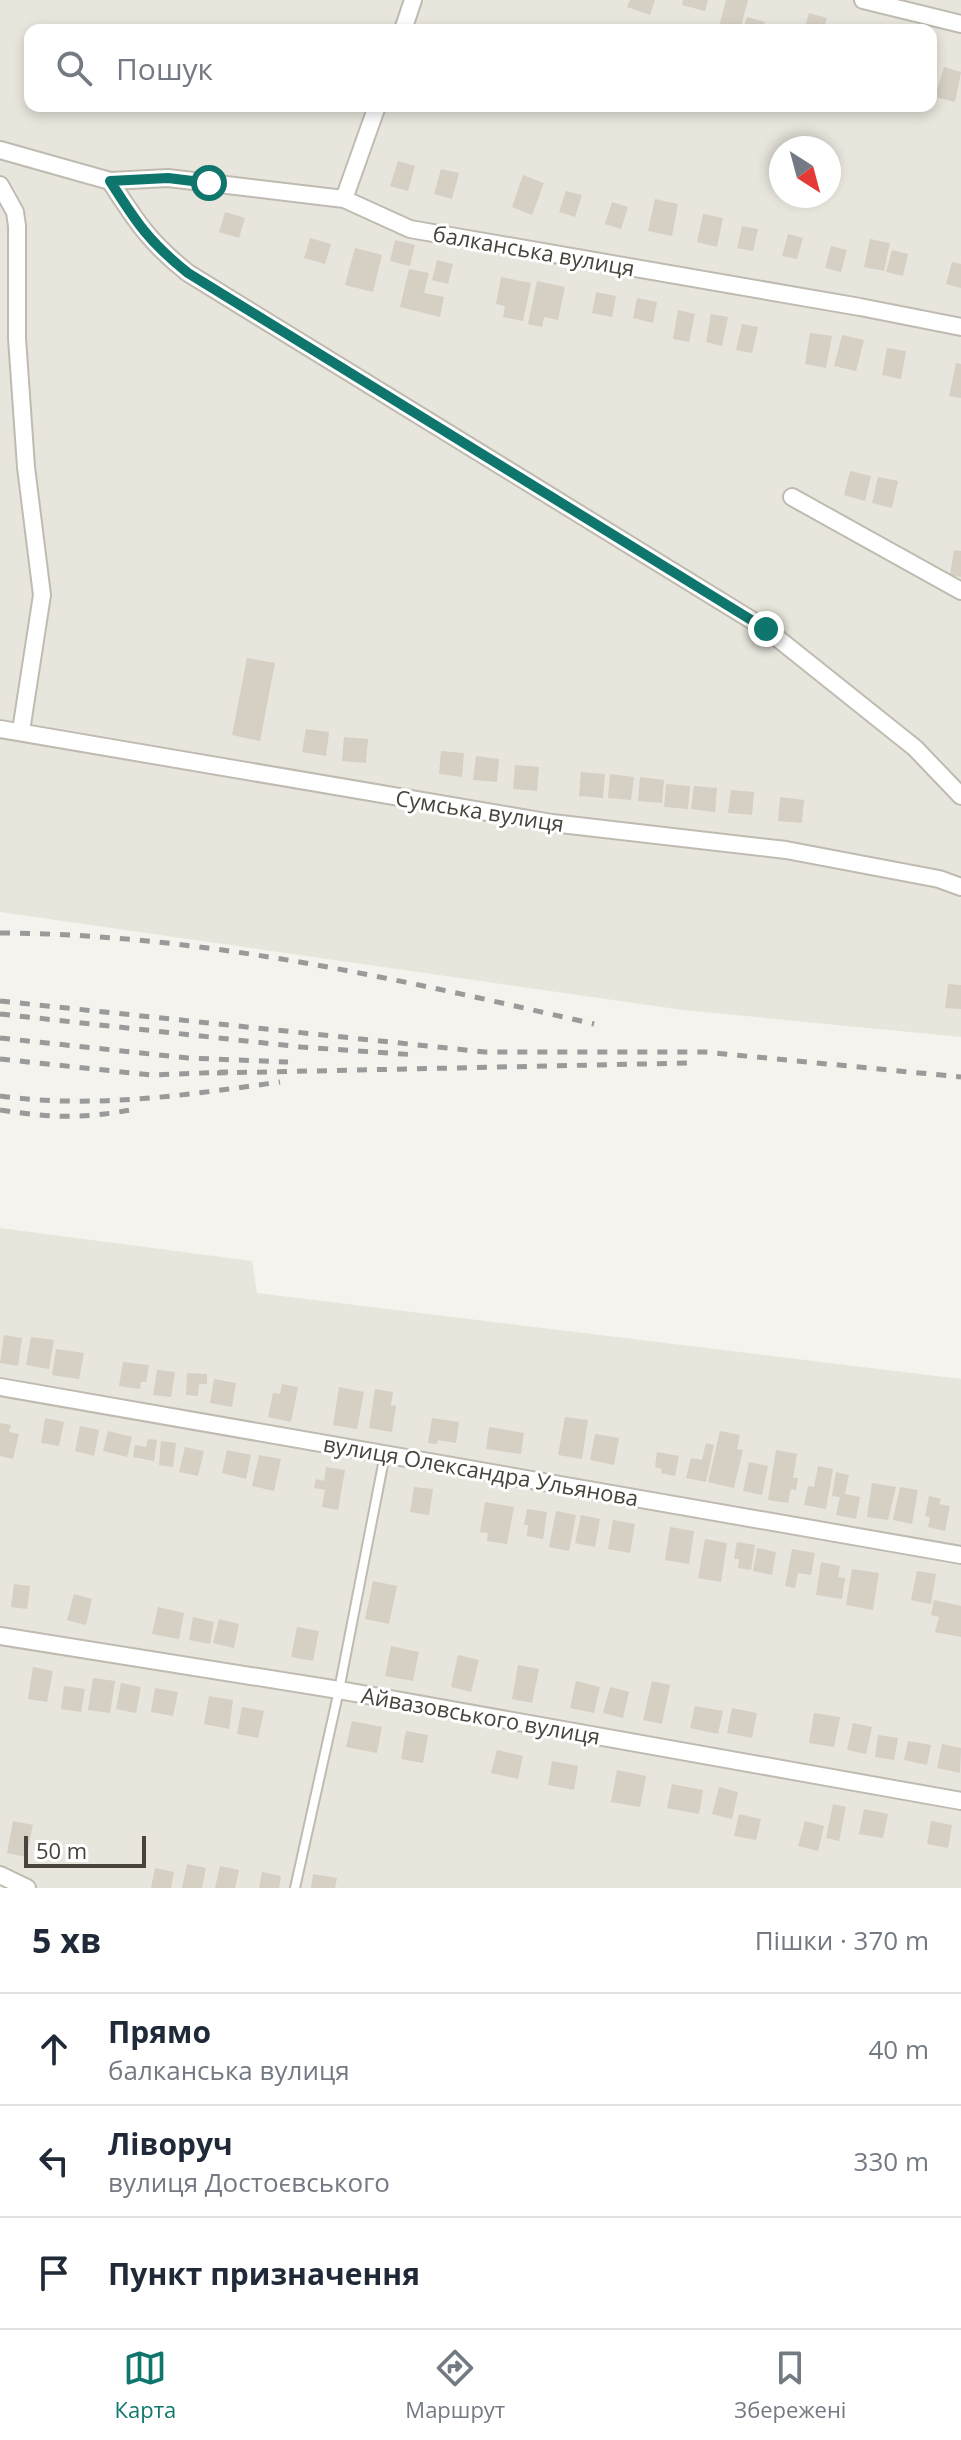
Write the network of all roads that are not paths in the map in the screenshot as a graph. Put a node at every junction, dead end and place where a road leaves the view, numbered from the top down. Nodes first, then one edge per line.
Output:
1 (413, 0) edge
2 (863, 0) edge
3 (405, 24) edge
4 (961, 24) edge
5 (375, 112) edge
6 (0, 150) edge
7 (110, 181) junction
8 (0, 185) edge
9 (344, 199) junction
10 (961, 327) edge
11 (792, 497) dead end
12 (961, 591) edge
13 (0, 729) edge
14 (21, 731) junction
15 (961, 796) edge
16 (961, 887) edge
17 (0, 1387) edge
18 (386, 1453) junction
19 (961, 1555) edge
20 (0, 1636) edge
21 (339, 1690) junction
22 (961, 1801) edge
23 (0, 1875) edge
24 (27, 1888) edge
25 (295, 1888) edge

1 - 3 street
2 - 4 street
5 - 9 street
6 - 7 street, балканська вулиця
7 - 9 street, балканська вулиця
7 - 15 street
8 - 14 street
9 - 10 street, балканська вулиця
11 - 12 street
13 - 14 street, Сумська вулиця
14 - 16 street, Сумська вулиця
17 - 18 street, вулиця Олександра Ульянова
18 - 19 street, вулиця Олександра Ульянова
18 - 21 lane
20 - 21 street, Айвазовського вулиця
21 - 22 street, Айвазовського вулиця
21 - 25 lane
23 - 24 street

